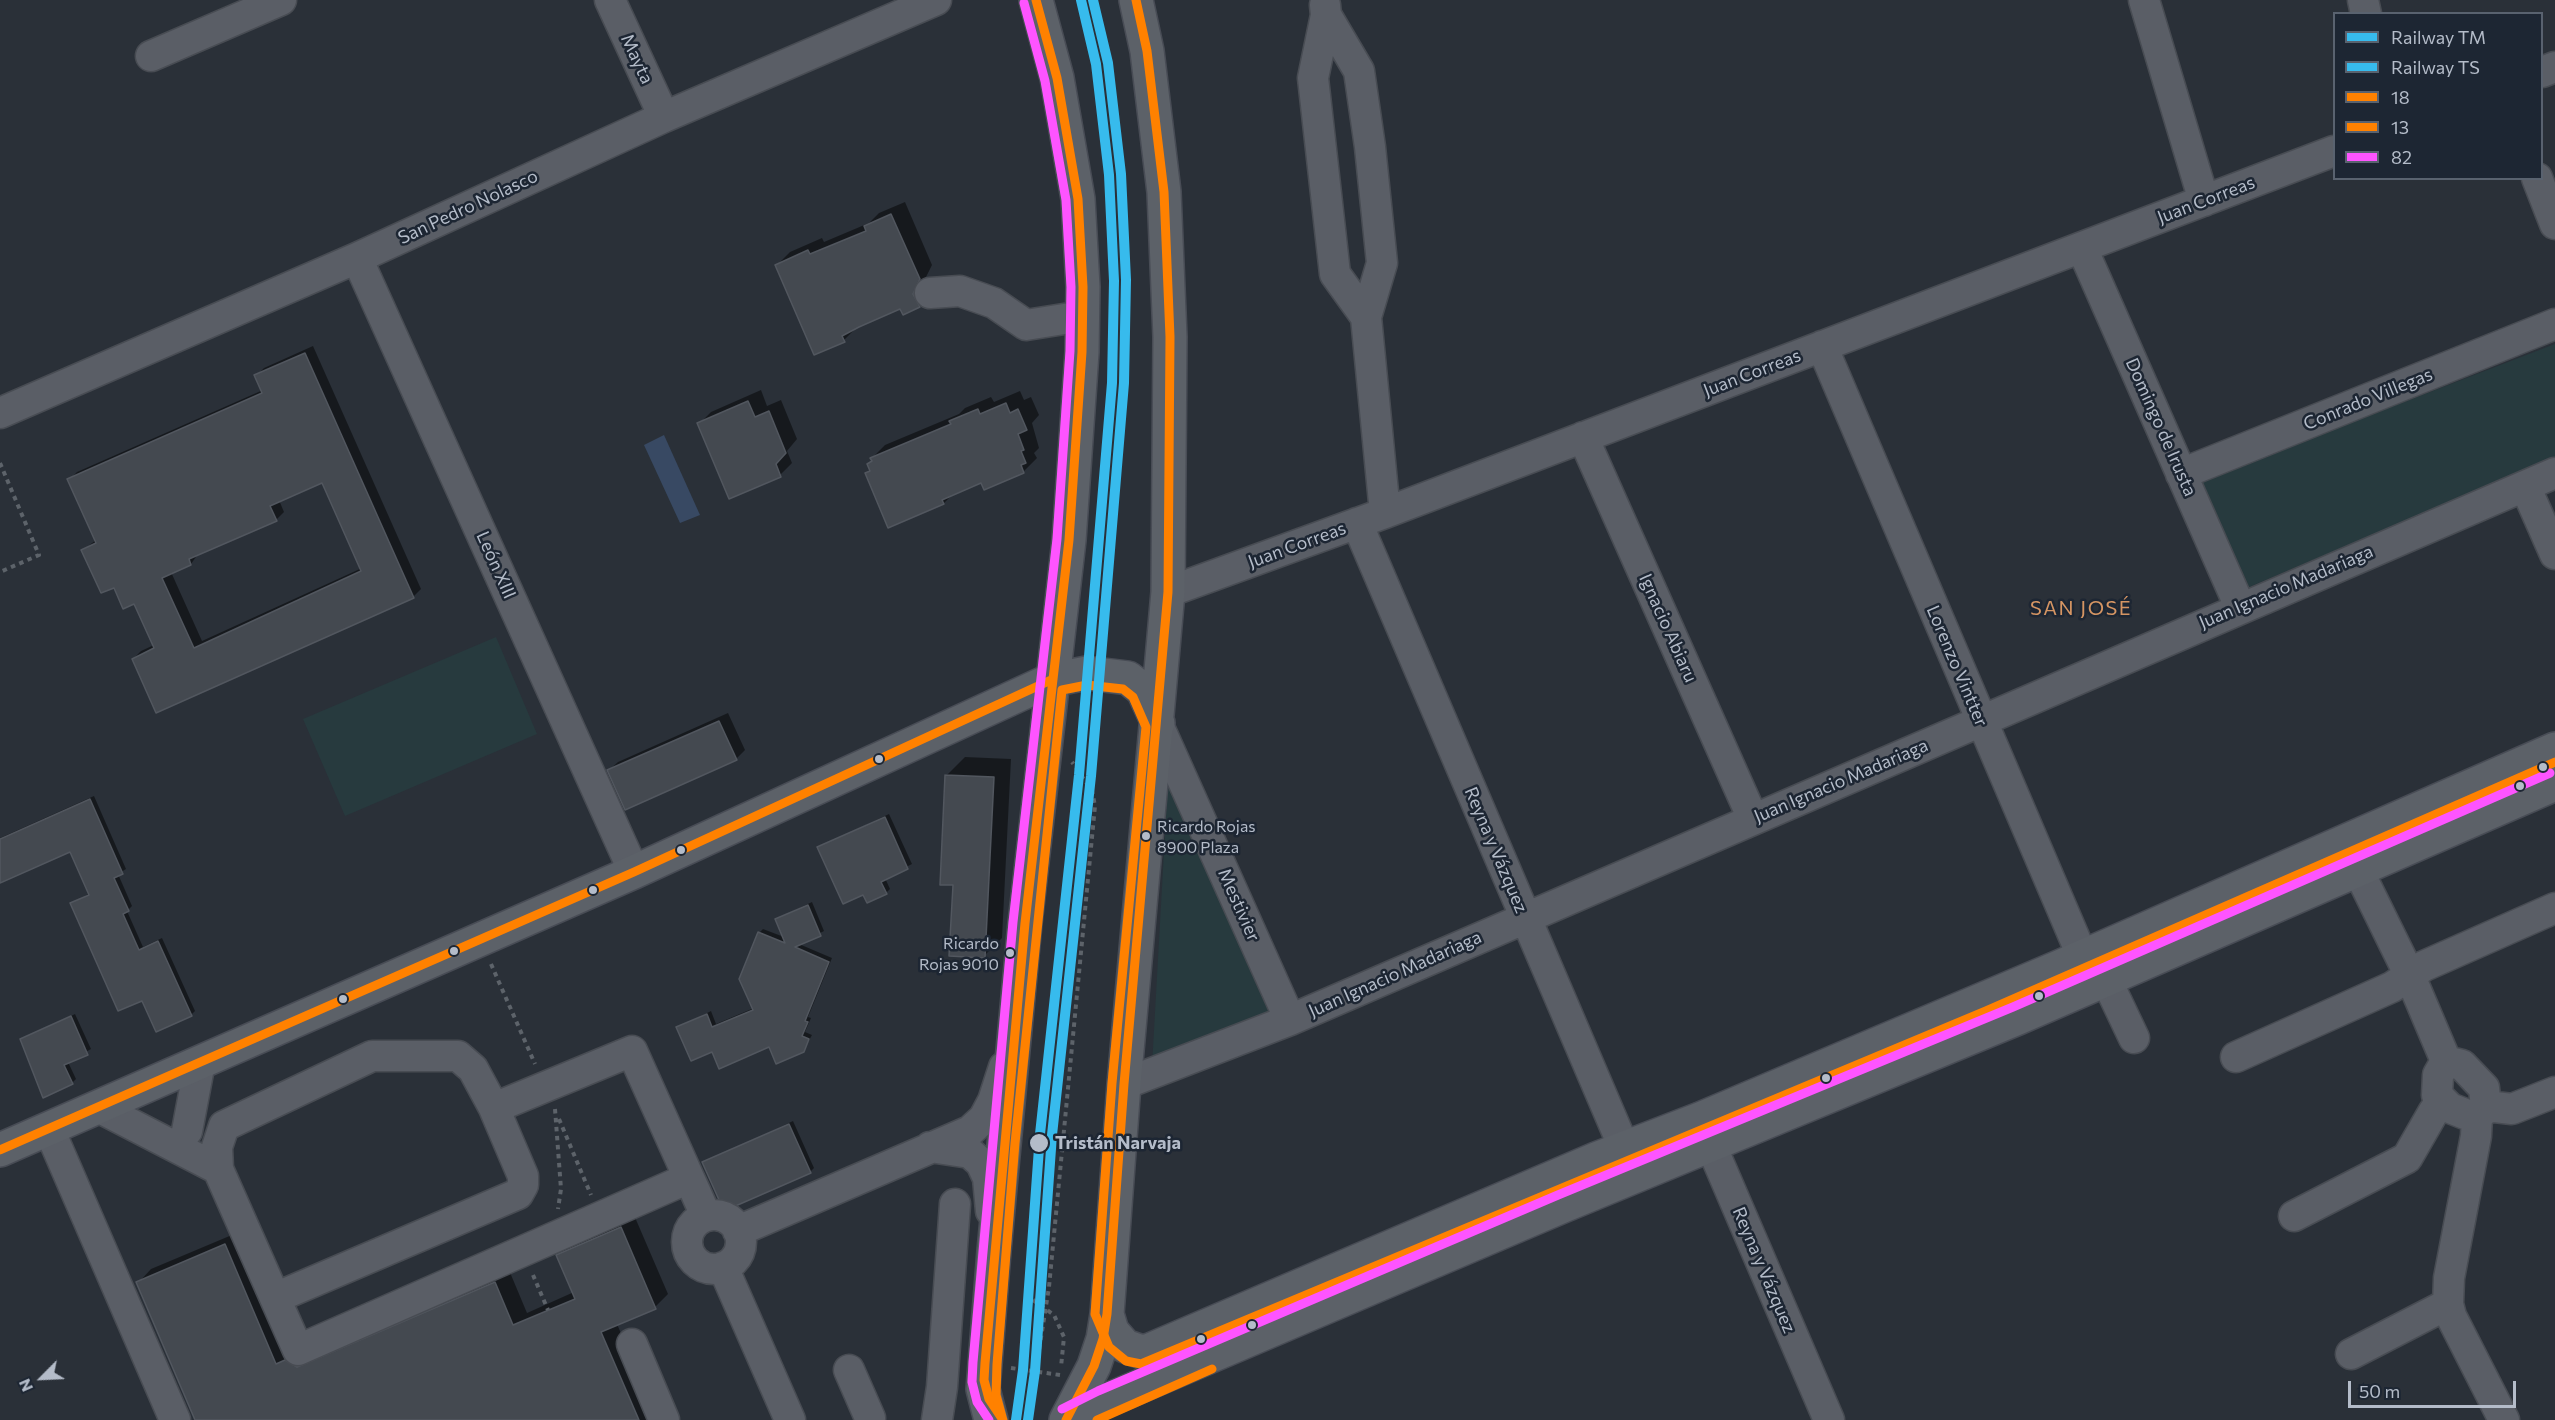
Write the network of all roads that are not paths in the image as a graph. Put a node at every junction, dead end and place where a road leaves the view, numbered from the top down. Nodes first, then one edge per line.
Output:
1 (281, 0) edge
2 (610, 0) edge
3 (936, 0) edge
4 (1036, 0) edge
5 (1136, 0) edge
6 (2144, 0) edge
7 (1325, 8) edge
8 (151, 56) dead end
9 (664, 117) junction
10 (2333, 151) edge
11 (2538, 180) edge
12 (2204, 201) junction
13 (2555, 224) edge
14 (2082, 248) junction
15 (357, 258) junction
16 (930, 293) dead end
17 (1083, 316) junction
18 (1366, 317) junction
19 (2555, 324) edge
20 (1822, 346) junction
21 (0, 413) edge
22 (1583, 437) junction
23 (2555, 473) edge
24 (2181, 474) junction
25 (2525, 486) junction
26 (1385, 513) junction
27 (1357, 523) junction
28 (2555, 554) edge
29 (1168, 592) junction
30 (2240, 607) junction
31 (1051, 680) junction
32 (1980, 720) junction
33 (1158, 725) junction
34 (2555, 749) edge
35 (2555, 784) edge
36 (1753, 819) junction
37 (2358, 870) junction
38 (634, 872) junction
39 (2555, 908) edge
40 (1524, 917) junction
41 (2094, 974) junction
42 (2410, 976) junction
43 (1290, 1020) junction
44 (1014, 1033) junction
45 (2134, 1038) dead end
46 (2236, 1057) dead end
47 (2446, 1061) junction
48 (200, 1062) junction
49 (1124, 1084) junction
50 (2555, 1092) edge
51 (108, 1102) junction
52 (2443, 1103) junction
53 (494, 1108) junction
54 (2481, 1111) junction
55 (49, 1128) junction
56 (187, 1131) junction
57 (1705, 1133) junction
58 (930, 1147) junction
59 (0, 1150) edge
60 (218, 1158) junction
61 (1630, 1162) junction
62 (689, 1178) junction
63 (955, 1204) dead end
64 (706, 1216) junction
65 (2294, 1216) dead end
66 (738, 1231) junction
67 (994, 1251) junction
68 (723, 1267) junction
69 (275, 1298) junction
70 (2448, 1304) junction
71 (1107, 1314) junction
72 (632, 1344) dead end
73 (2351, 1354) dead end
74 (849, 1370) dead end
75 (984, 1372) junction
76 (870, 1418) dead end
77 (175, 1420) edge
78 (664, 1420) edge
79 (790, 1420) edge
80 (937, 1420) edge
81 (980, 1420) edge
82 (991, 1420) edge
83 (1003, 1420) edge
84 (1066, 1420) edge
85 (1829, 1420) edge
86 (2504, 1420) edge

1 - 8 street
2 - 9 street, Mayta
3 - 9 street, San Pedro Nolasco
4 - 17 main road
5 - 29 main road
6 - 12 street
7 - 18 street
7 - 18 street
9 - 15 street, San Pedro Nolasco
10 - 12 street, Juan Correas
11 - 13 street
12 - 14 street, Juan Correas
14 - 20 street, Juan Correas
14 - 24 street, Domingo de Irusta
15 - 21 street, San Pedro Nolasco
15 - 38 street, León XIII
16 - 17 street
17 - 31 main road
18 - 26 street
19 - 24 street, Conrado Villegas
20 - 22 street, Juan Correas
20 - 32 street, Lorenzo Vintter
22 - 26 street, Juan Correas
22 - 36 street, Ignacio Abiaru
23 - 25 street, Juan Ignacio Madariaga
24 - 30 street, Domingo de Irusta
25 - 28 street
25 - 30 street, Juan Ignacio Madariaga
26 - 27 street, Juan Correas
27 - 29 street, Juan Correas
27 - 40 street, Reyna y Vázquez
29 - 33 main road
30 - 32 street, Juan Ignacio Madariaga
31 - 33 main road
31 - 38 main road
31 - 44 main road
32 - 36 street, Juan Ignacio Madariaga
32 - 41 street, Lorenzo Vintter
33 - 43 street, Mestivier
33 - 49 main road
34 - 41 main road
35 - 37 main road
36 - 40 street, Juan Ignacio Madariaga
37 - 41 main road
37 - 42 street
38 - 48 main road
39 - 42 street
40 - 43 street, Juan Ignacio Madariaga
40 - 61 street, Reyna y Vázquez
41 - 45 street, Lorenzo Vintter
41 - 57 main road
42 - 46 street
42 - 47 street
43 - 49 street, Juan Ignacio Madariaga
44 - 58 street
44 - 67 main road
47 - 52 street
47 - 54 street
48 - 51 main road
48 - 56 street
49 - 71 main road
50 - 54 street
51 - 55 main road
51 - 56 street
51 - 60 street
52 - 54 street
52 - 65 street
53 - 60 street
53 - 62 street
53 - 69 street
54 - 70 street
55 - 59 main road
55 - 77 street
56 - 60 street
57 - 61 main road
57 - 85 street, Reyna y Vázquez
58 - 66 street
58 - 67 street
60 - 69 street
61 - 71 main road
61 - 84 main road
62 - 64 street
62 - 69 street
63 - 80 street
64 - 66 street
64 - 68 street
66 - 68 street
67 - 75 main road
68 - 79 street
70 - 73 street
70 - 86 street
71 - 84 main road
72 - 78 street
74 - 76 street
75 - 81 street
75 - 82 main road
75 - 83 main road

